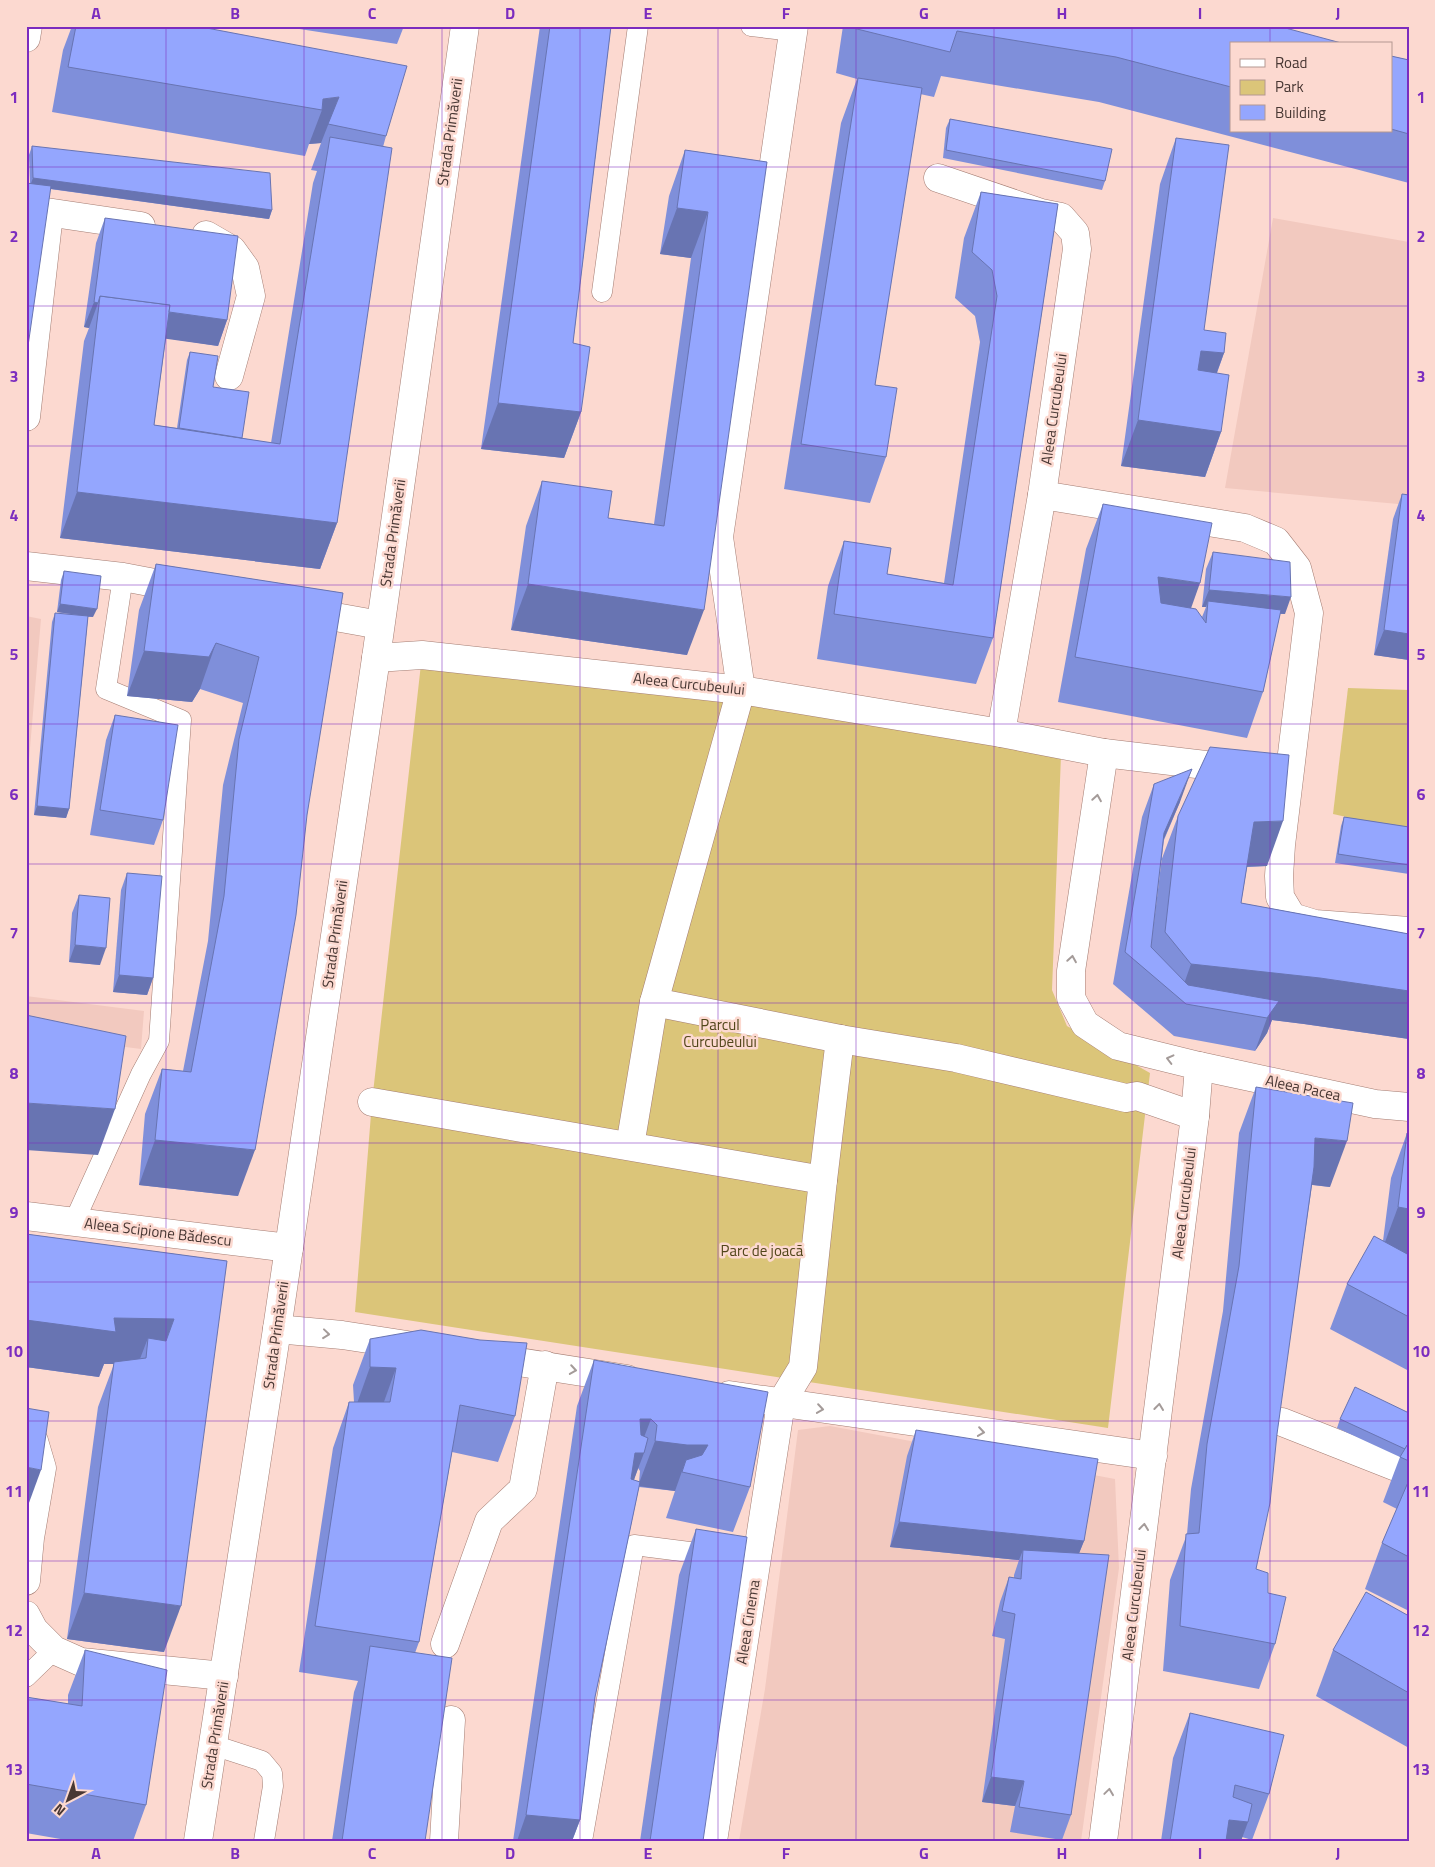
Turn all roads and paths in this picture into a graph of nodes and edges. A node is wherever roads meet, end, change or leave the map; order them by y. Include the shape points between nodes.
1 (28, 26) edge
2 (465, 26) edge
3 (638, 26) edge
4 (751, 26) edge
5 (794, 29) edge
6 (26, 38) edge
7 (938, 178) dead end
8 (38, 212) edge
9 (602, 292) dead end
10 (229, 376) dead end
11 (26, 417) edge
12 (1042, 495) junction
13 (26, 566) edge
14 (123, 577) junction
15 (209, 593) edge
16 (275, 606) edge
17 (380, 625) junction
18 (376, 658) junction
19 (741, 690) junction
20 (1001, 734) junction
21 (1104, 753) junction
22 (1290, 775) junction
23 (1409, 931) edge
24 (654, 1002) junction
25 (840, 1039) junction
26 (1198, 1066) junction
27 (372, 1102) dead end
28 (1409, 1107) edge
29 (1195, 1116) junction
30 (630, 1146) junction
31 (823, 1180) junction
32 (26, 1216) edge
33 (74, 1222) junction
34 (289, 1248) junction
35 (278, 1329) junction
36 (429, 1348) edge
37 (468, 1354) edge
38 (545, 1366) junction
39 (653, 1383) edge
40 (702, 1391) edge
41 (781, 1403) junction
42 (1282, 1422) edge
43 (26, 1428) edge
44 (1153, 1456) junction
45 (1409, 1472) edge
46 (28, 1538) edge
47 (742, 1558) junction
48 (26, 1581) edge
49 (26, 1614) edge
50 (445, 1644) dead end
51 (54, 1650) junction
52 (224, 1676) junction
53 (26, 1677) edge
54 (451, 1720) edge
55 (213, 1744) junction
56 (198, 1841) edge
57 (264, 1841) edge
58 (444, 1841) edge
59 (582, 1841) edge
60 (713, 1841) edge
61 (1103, 1841) edge

1 - 6 street
2 - 17 street, Strada Primăverii
3 - 9 lane
4 - 5 lane
5 - 19 street via 719,537
7 - 12 street, Aleea Curcubeului via 1040,213 1061,217 1075,233 1076,265
8 - 10 street via 205,234 232,250 245,268 251,296
8 - 11 street
12 - 20 street, Aleea Curcubeului
12 - 22 street via 1245,528 1276,541 1297,568 1309,613
13 - 14 street
14 - 15 street
14 - 33 lane via 106,689 181,720 159,1041 131,1072
16 - 17 street
17 - 18 street, Strada Primăverii
18 - 19 street, Aleea Curcubeului via 422,655
18 - 34 street, Strada Primăverii
19 - 20 street, Aleea Curcubeului
19 - 24 street
20 - 21 street, Aleea Curcubeului
21 - 22 street, Aleea Curcubeului
26 -> 21 street via 1118,1046 1085,1024 1071,998 1070,972
22 - 23 street via 1279,876 1280,897 1292,917 1315,924
24 - 25 street
24 - 30 street
25 - 29 street via 956,1058 1126,1098 1137,1096
25 - 31 street
26 - 28 street, Aleea Pacea via 1375,1104
26 - 29 street, Aleea Curcubeului
27 - 30 street
44 -> 29 street, Aleea Curcubeului
30 - 31 street
31 - 41 street via 803,1367
32 - 33 street, Aleea Scipione Bădescu
33 - 34 street, Aleea Scipione Bădescu
34 - 35 street, Strada Primăverii
35 -> 36 street
35 - 52 street, Strada Primăverii
37 - 38 street
38 -> 39 street
38 - 50 street via 523,1489 489,1521
40 - 41 street
41 -> 44 street
41 - 47 street, Aleea Cinema
42 - 45 street
43 - 46 street via 34,1441 42,1468
61 -> 44 street, Aleea Curcubeului
46 - 48 street
47 - 59 lane via 634,1544
47 - 60 street, Aleea Cinema
49 - 51 street via 34,1630
51 - 52 street via 81,1662
51 - 53 lane
52 - 55 street, Strada Primăverii
54 - 58 street
55 - 56 street, Strada Primăverii
55 - 57 lane via 262,1760 272,1773 273,1786

